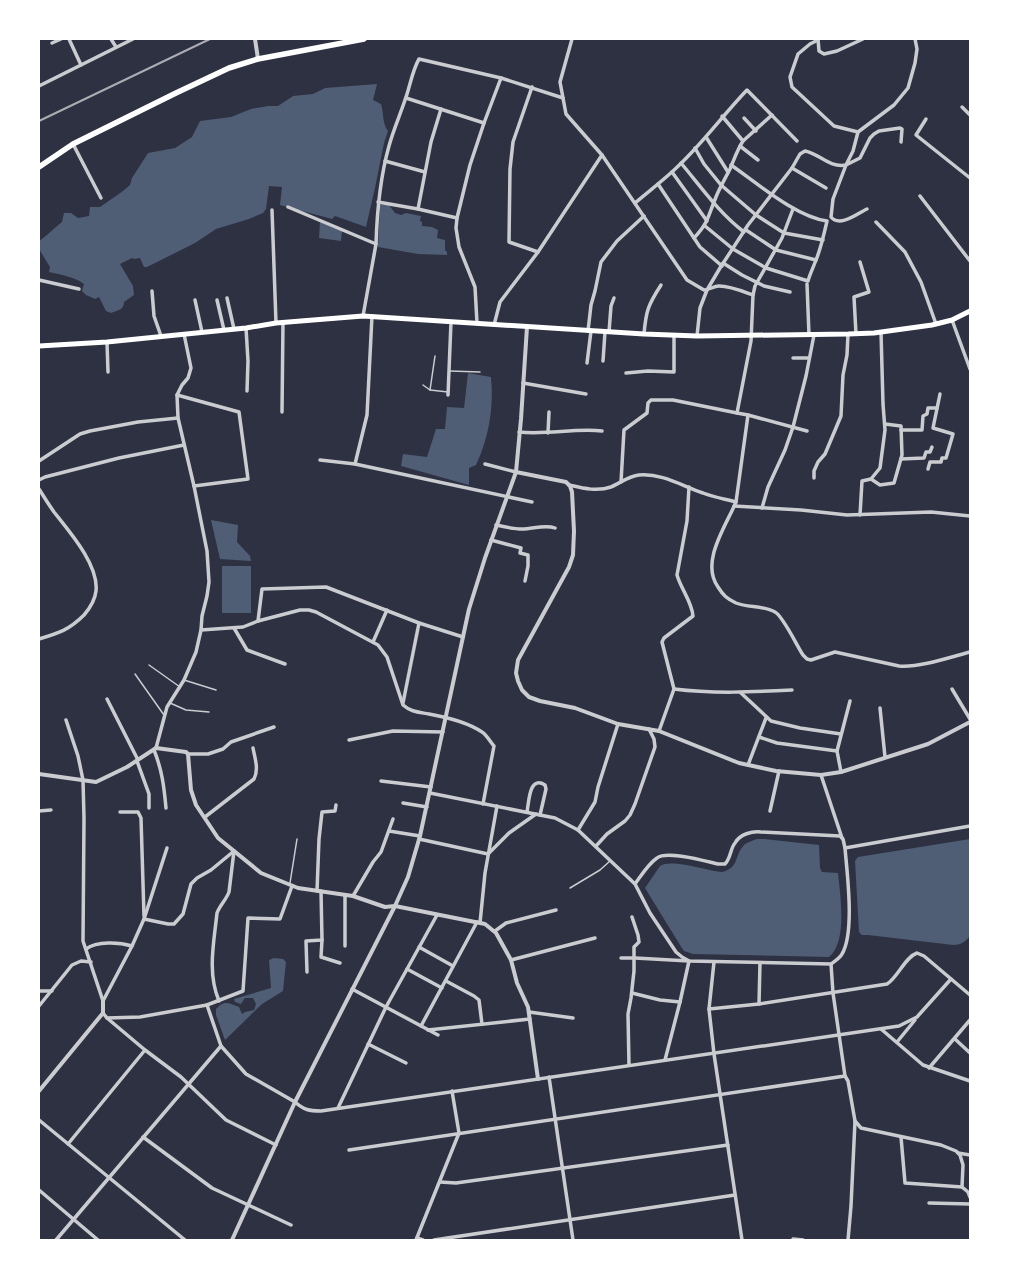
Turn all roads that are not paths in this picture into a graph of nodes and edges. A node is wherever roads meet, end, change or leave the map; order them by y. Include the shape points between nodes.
1 (61, 39) edge
2 (69, 39) edge
3 (111, 39) edge
4 (133, 39) edge
5 (255, 39) edge
6 (364, 39) edge
7 (572, 39) edge
8 (863, 39) edge
9 (915, 39) edge
10 (818, 40) edge
11 (52, 43) dead end
12 (116, 47) junction
13 (258, 59) junction
14 (81, 65) junction
15 (501, 78) junction
16 (39, 84) edge
17 (532, 88) junction
18 (406, 98) junction
19 (563, 98) junction
20 (962, 107) dead end
21 (441, 109) junction
22 (772, 115) junction
23 (970, 115) edge
24 (722, 116) junction
25 (744, 118) dead end
26 (926, 119) dead end
27 (484, 123) junction
28 (756, 130) junction
29 (858, 132) junction
30 (706, 137) junction
31 (743, 141) junction
32 (798, 141) dead end
33 (901, 142) dead end
34 (72, 144) junction
35 (740, 146) junction
36 (695, 148) junction
37 (602, 155) junction
38 (758, 160) dead end
39 (386, 161) junction
40 (681, 163) junction
41 (846, 165) junction
42 (731, 166) junction
43 (39, 167) edge
44 (792, 168) junction
45 (425, 172) junction
46 (672, 172) junction
47 (728, 172) junction
48 (970, 178) edge
49 (658, 184) junction
50 (721, 185) junction
51 (826, 188) dead end
52 (772, 194) junction
53 (920, 196) dead end
54 (101, 198) dead end
55 (378, 202) junction
56 (635, 203) junction
57 (713, 203) junction
58 (288, 206) dead end
59 (418, 209) junction
60 (793, 209) junction
61 (867, 209) dead end
62 (272, 210) dead end
63 (756, 215) junction
64 (644, 216) junction
65 (457, 218) junction
66 (707, 221) junction
67 (876, 222) dead end
68 (705, 226) junction
69 (745, 231) junction
70 (784, 233) junction
71 (694, 238) junction
72 (823, 240) junction
73 (376, 244) junction
74 (733, 249) junction
75 (776, 250) junction
76 (538, 252) junction
77 (816, 260) junction
78 (970, 261) edge
79 (860, 262) dead end
80 (722, 264) junction
81 (766, 268) junction
82 (39, 280) edge
83 (757, 282) junction
84 (807, 284) dead end
85 (661, 285) dead end
86 (79, 289) dead end
87 (707, 290) junction
88 (152, 291) dead end
89 (790, 292) dead end
90 (753, 295) junction
91 (227, 298) dead end
92 (614, 298) dead end
93 (195, 300) dead end
94 (217, 300) dead end
95 (970, 311) edge
96 (363, 316) junction
97 (372, 316) junction
98 (952, 320) junction
99 (283, 322) junction
100 (451, 322) junction
101 (276, 323) junction
102 (477, 323) junction
103 (936, 324) junction
104 (494, 325) junction
105 (527, 327) junction
106 (246, 328) junction
107 (234, 329) junction
108 (224, 330) junction
109 (590, 331) junction
110 (202, 332) junction
111 (607, 332) junction
112 (881, 332) junction
113 (184, 334) junction
114 (644, 334) junction
115 (848, 334) junction
116 (856, 334) junction
117 (674, 335) junction
118 (811, 335) junction
119 (161, 336) junction
120 (697, 336) junction
121 (752, 336) junction
122 (107, 342) junction
123 (39, 346) edge
124 (435, 356) dead end
125 (793, 358) dead end
126 (809, 358) junction
127 (603, 361) dead end
128 (587, 363) dead end
129 (970, 369) edge
130 (448, 371) junction
131 (108, 372) dead end
132 (480, 372) dead end
133 (626, 373) dead end
134 (523, 384) junction
135 (423, 385) dead end
136 (247, 390) dead end
137 (430, 390) junction
138 (448, 394) joint
139 (586, 394) dead end
140 (940, 394) dead end
141 (177, 395) junction
142 (937, 408) junction
143 (282, 412) dead end
144 (549, 412) dead end
145 (737, 414) junction
146 (748, 415) junction
147 (178, 418) junction
148 (885, 424) junction
149 (793, 427) junction
150 (901, 430) junction
151 (602, 431) dead end
152 (807, 431) dead end
153 (519, 432) junction
154 (548, 433) junction
155 (184, 445) junction
156 (932, 447) dead end
157 (901, 459) junction
158 (320, 460) dead end
159 (39, 461) edge
160 (355, 464) junction
161 (485, 464) dead end
162 (928, 469) dead end
163 (516, 472) junction
164 (814, 478) dead end
165 (39, 480) edge
166 (871, 480) junction
167 (621, 482) junction
168 (569, 485) junction
169 (194, 486) junction
170 (689, 487) junction
171 (39, 489) edge
172 (507, 495) junction
173 (532, 502) dead end
174 (735, 504) junction
175 (762, 508) junction
176 (860, 515) junction
177 (970, 516) edge
178 (496, 525) junction
179 (555, 528) dead end
180 (491, 540) junction
181 (525, 581) dead end
182 (387, 610) junction
183 (258, 621) junction
184 (419, 623) junction
185 (234, 628) junction
186 (201, 630) junction
187 (463, 637) junction
188 (39, 638) edge
189 (373, 642) junction
190 (970, 652) edge
191 (285, 664) dead end
192 (149, 665) dead end
193 (135, 674) dead end
194 (184, 680) junction
195 (180, 687) junction
196 (674, 689) junction
197 (952, 689) dead end
198 (216, 690) dead end
199 (792, 690) dead end
200 (740, 692) junction
201 (108, 699) dead end
202 (850, 701) dead end
203 (170, 703) junction
204 (403, 704) junction
205 (880, 708) dead end
206 (209, 712) dead end
207 (165, 717) junction
208 (446, 718) junction
209 (766, 718) junction
210 (66, 720) dead end
211 (970, 722) edge
212 (618, 724) junction
213 (274, 727) dead end
214 (649, 729) junction
215 (660, 731) junction
216 (443, 732) junction
217 (841, 734) junction
218 (759, 737) junction
219 (349, 740) dead end
220 (253, 748) dead end
221 (155, 749) junction
222 (837, 751) junction
223 (188, 754) junction
224 (885, 757) junction
225 (138, 761) junction
226 (748, 765) junction
227 (779, 771) junction
228 (841, 772) junction
229 (39, 774) edge
230 (821, 774) junction
231 (83, 780) junction
232 (381, 781) dead end
233 (431, 787) junction
234 (430, 792) junction
235 (403, 803) dead end
236 (483, 804) junction
237 (336, 805) dead end
238 (497, 806) junction
239 (427, 807) junction
240 (149, 808) dead end
241 (166, 808) dead end
242 (50, 810) dead end
243 (39, 811) edge
244 (120, 812) dead end
245 (526, 812) junction
246 (770, 812) dead end
247 (538, 815) junction
248 (205, 817) junction
249 (393, 819) dead end
250 (970, 826) edge
251 (578, 830) junction
252 (389, 831) junction
253 (420, 838) junction
254 (297, 839) dead end
255 (843, 839) junction
256 (596, 846) junction
257 (167, 848) dead end
258 (845, 848) junction
259 (234, 851) junction
260 (488, 854) junction
261 (610, 860) junction
262 (635, 884) junction
263 (291, 885) junction
264 (570, 888) dead end
265 (319, 891) junction
266 (345, 895) junction
267 (353, 896) junction
268 (395, 906) junction
269 (556, 910) dead end
270 (437, 915) junction
271 (632, 917) dead end
272 (144, 919) junction
273 (479, 922) junction
274 (495, 931) junction
275 (595, 938) dead end
276 (322, 940) junction
277 (132, 946) junction
278 (345, 946) dead end
279 (419, 948) junction
280 (86, 949) junction
281 (621, 958) dead end
282 (635, 958) junction
283 (511, 960) junction
284 (689, 961) junction
285 (91, 962) junction
286 (714, 962) junction
287 (760, 962) junction
288 (340, 963) dead end
289 (831, 964) junction
290 (453, 966) junction
291 (407, 969) junction
292 (307, 972) dead end
293 (951, 979) junction
294 (446, 981) junction
295 (442, 988) junction
296 (352, 989) junction
297 (39, 991) edge
298 (52, 991) junction
299 (632, 993) junction
300 (833, 993) junction
301 (970, 995) edge
302 (103, 1001) junction
303 (219, 1001) junction
304 (680, 1002) junction
305 (759, 1004) junction
306 (207, 1005) junction
307 (39, 1006) edge
308 (386, 1007) junction
309 (709, 1009) junction
310 (529, 1012) junction
311 (103, 1013) junction
312 (917, 1017) junction
313 (107, 1018) junction
314 (573, 1018) dead end
315 (530, 1019) junction
316 (970, 1020) edge
317 (482, 1024) junction
318 (422, 1026) junction
319 (881, 1028) junction
320 (428, 1030) junction
321 (840, 1034) junction
322 (438, 1035) dead end
323 (955, 1039) junction
324 (897, 1042) junction
325 (368, 1044) junction
326 (221, 1046) junction
327 (145, 1050) junction
328 (970, 1053) edge
329 (714, 1054) junction
330 (665, 1060) junction
331 (406, 1063) dead end
332 (629, 1065) junction
333 (929, 1068) junction
334 (845, 1076) junction
335 (549, 1077) junction
336 (538, 1079) junction
337 (970, 1081) edge
338 (188, 1084) junction
339 (39, 1091) edge
340 (452, 1091) junction
341 (721, 1095) junction
342 (295, 1102) junction
343 (338, 1108) junction
344 (555, 1119) junction
345 (39, 1120) edge
346 (855, 1121) junction
347 (460, 1133) junction
348 (143, 1137) junction
349 (901, 1137) junction
350 (68, 1144) junction
351 (276, 1145) junction
352 (728, 1145) junction
353 (349, 1150) dead end
354 (958, 1154) junction
355 (970, 1155) edge
356 (563, 1169) junction
357 (109, 1178) junction
358 (440, 1182) junction
359 (962, 1187) junction
360 (39, 1190) edge
361 (735, 1195) junction
362 (970, 1197) edge
363 (929, 1203) dead end
364 (970, 1204) edge
365 (248, 1205) junction
366 (570, 1219) junction
367 (74, 1220) junction
368 (291, 1225) dead end
369 (416, 1239) edge
370 (794, 1239) dead end
371 (56, 1240) edge
372 (98, 1240) edge
373 (185, 1240) edge
374 (232, 1240) edge
375 (423, 1240) edge
376 (434, 1240) edge
377 (573, 1240) edge
378 (742, 1240) edge
379 (803, 1240) edge
380 (848, 1240) edge

1 - 11 street
2 - 14 street
3 - 12 street
4 - 12 street
5 - 13 street
6 - 13 main road
7 - 19 street via 560,82
8 - 10 street via 828,54 820,51
9 - 29 street via 917,49 908,88 894,105
10 - 29 street via 798,54 790,83 796,92 834,126
12 - 14 street
13 - 34 main road via 212,75
14 - 16 street
15 - 17 street
15 - 18 street via 419,59
15 - 27 street
17 - 19 street
17 - 76 street via 513,142 509,242
18 - 21 street
18 - 39 street
19 - 37 street via 566,114
20 - 23 street
21 - 27 street
21 - 45 street
22 - 24 street via 746,90
22 - 28 street
22 - 32 street
24 - 30 street
24 - 31 street
25 - 28 street
26 - 48 street via 916,135
27 - 65 street
28 - 31 street
29 - 41 street
30 - 36 street
30 - 47 street
31 - 35 street
33 - 41 street via 900,128 879,131 870,138 860,158
34 - 43 main road
34 - 54 street
35 - 38 street
35 - 42 street
36 - 40 street
36 - 50 street
37 - 56 street
37 - 76 street
39 - 45 street
39 - 55 street
40 - 46 street
40 - 57 street
41 - 44 street via 831,164 805,151 800,154
41 - 61 street via 833,199 831,218 837,221 845,220
42 - 47 street
42 - 52 street
44 - 51 street
44 - 52 street
45 - 59 street
46 - 49 street
46 - 66 street
47 - 50 street
49 - 56 street
49 - 71 street
50 - 57 street
50 - 63 street
52 - 60 street
52 - 63 street
53 - 78 street
55 - 59 street
55 - 73 street
56 - 64 street
57 - 66 street
57 - 69 street via 731,222
58 - 73 street
59 - 65 street
60 - 70 street
60 - 72 street via 827,221
62 - 101 street
63 - 69 street
63 - 70 street
64 - 87 street via 687,280
64 - 109 street via 617,241 601,262 591,305
65 - 102 street via 459,248 475,287
66 - 68 street
67 - 103 street via 905,252
68 - 71 street
68 - 74 street
69 - 74 street
69 - 75 street
70 - 72 street
70 - 75 street
71 - 80 street via 700,247
72 - 77 street
73 - 96 street
74 - 80 street
74 - 81 street
75 - 77 street
75 - 81 street
76 - 104 street via 500,302
77 - 81 street via 808,281
79 - 116 street via 869,292 854,297
80 - 83 street
80 - 87 street
81 - 83 street
82 - 86 street
83 - 89 street
83 - 90 street
84 - 118 street
85 - 114 street via 650,301 645,317
87 - 90 street via 713,286 720,286
87 - 120 street via 699,311
88 - 119 street via 154,316
90 - 121 street
91 - 107 street
92 - 111 street
93 - 110 street
94 - 108 street
95 - 98 main road
96 - 97 main road
96 - 99 main road
97 - 100 main road
97 - 160 street via 366,414
98 - 103 main road
98 - 129 street
99 - 101 main road
99 - 143 street
100 - 102 main road
100 - 130 street
101 - 106 main road
102 - 104 main road
103 - 112 main road
104 - 105 main road
105 - 109 main road
105 - 134 street
106 - 107 main road
106 - 136 street
107 - 108 main road
108 - 110 main road
109 - 111 main road
109 - 128 street
110 - 113 main road
111 - 114 main road
111 - 127 street
112 - 116 main road
112 - 148 street via 882,404
113 - 119 main road
113 - 141 street via 191,372
114 - 117 main road
115 - 116 main road
115 - 118 main road
115 - 164 street via 841,416 825,454 814,471
117 - 120 main road
117 - 133 street via 674,372
118 - 121 main road
118 - 126 street
119 - 122 main road
120 - 121 main road
121 - 145 street
122 - 123 main road
122 - 131 street
124 - 137 lane
125 - 126 street
126 - 149 street
130 - 132 lane
130 - 138 street
134 - 139 street
134 - 153 street
135 - 137 lane
137 - 138 lane
140 - 142 street
141 - 147 street
141 - 169 street via 239,412 248,479
142 - 150 street via 928,408 927,414 923,416 922,430
142 - 162 street via 933,428 953,434 946,458 942,458 941,462 930,462
144 - 154 street
145 - 146 street
145 - 167 street via 673,400 651,400 647,413 624,430
146 - 149 street
146 - 174 street
147 - 155 street
147 - 159 street via 90,430
148 - 150 street via 901,426
148 - 166 street via 880,468
149 - 152 street
149 - 175 street
150 - 157 street
151 - 154 street
153 - 154 street
153 - 163 street
155 - 165 street via 119,458
155 - 169 street
156 - 157 street via 924,458
157 - 166 street via 894,483 880,484
158 - 160 street
160 - 172 street
161 - 163 street
163 - 168 street via 561,480
163 - 172 street
166 - 176 street via 862,481
167 - 168 street via 600,489
167 - 170 street via 638,475 648,475 659,476
168 - 212 street via 572,492 574,531 569,567 520,655 517,677 522,690 529,697 575,708
169 - 186 street via 206,540 208,566 207,596
170 - 174 street
170 - 196 street via 687,521 677,575 693,610 693,616 662,642
171 - 188 street via 87,558 94,572 97,590 94,601 77,622 60,633
172 - 173 street
172 - 178 street
174 - 175 street
174 - 190 street via 712,557 711,571 716,585 726,598 738,604 775,612 807,659 835,652 905,666 938,661
175 - 176 street
176 - 177 street via 931,512
178 - 179 street via 529,529 549,526
178 - 180 street
180 - 181 street via 521,548 520,553 528,555
180 - 187 street via 472,597
182 - 183 street via 326,587 262,589
182 - 184 street
182 - 189 street
183 - 185 street
183 - 189 street via 309,610
184 - 187 street
184 - 204 street
185 - 186 street
185 - 191 street via 247,650
186 - 194 street via 196,652
187 - 208 street
189 - 204 street via 378,644 387,657
192 - 195 lane
193 - 207 lane
194 - 195 street
194 - 198 lane
195 - 203 street
196 - 200 street via 694,692
196 - 215 street
197 - 211 street
199 - 200 street
200 - 209 street
201 - 225 street
202 - 217 street
203 - 206 lane via 186,710
203 - 207 street
204 - 208 street via 407,709 416,712
205 - 224 street
207 - 221 street
208 - 216 street
208 - 236 street via 483,732 494,746
209 - 217 street via 786,725
209 - 218 street
210 - 231 street
211 - 224 street via 928,744
212 - 214 street
212 - 251 street via 595,802
213 - 223 street via 231,742 223,749 208,754
214 - 215 street
214 - 256 street via 655,747 635,804 625,821 610,831
215 - 226 street
216 - 219 street via 393,731
216 - 233 street
217 - 222 street
218 - 222 street via 777,743
218 - 226 street
220 - 248 street via 257,766 254,779
221 - 223 street
221 - 225 street
221 - 241 street via 161,767
222 - 228 street
223 - 248 street via 191,790 196,805
224 - 228 street
225 - 231 street via 96,782
225 - 240 street via 149,794
226 - 227 street
227 - 230 street
227 - 246 street
228 - 230 street
229 - 231 street
230 - 255 street
231 - 280 street via 83,938
232 - 233 street
233 - 234 street
234 - 236 street
234 - 239 street
235 - 239 street
236 - 238 street
237 - 265 street via 335,811 322,812 319,834
238 - 245 street
238 - 260 street
239 - 253 street
242 - 243 street
244 - 272 street via 138,812 142,818
245 - 247 street
245 - 247 street via 532,786 541,783 546,789
247 - 251 street via 555,818
247 - 260 street via 509,833
248 - 259 street via 218,838
249 - 252 street
250 - 258 street
251 - 256 street
252 - 253 street
252 - 267 street via 381,852 372,862
253 - 260 street
253 - 268 street via 408,877
254 - 263 lane
255 - 258 street
255 - 262 street via 838,836 752,832 736,841 725,864 662,855 656,858
256 - 261 street
257 - 272 street
258 - 289 street via 849,927 842,954
259 - 263 street via 261,873
259 - 272 street via 191,884 183,914 174,924
259 - 303 street via 229,892 217,913 212,968 213,985
260 - 273 street
261 - 262 street
261 - 264 lane via 600,870
262 - 284 street via 650,913 676,952
263 - 265 street
263 - 303 street via 280,919 248,918 243,991
265 - 266 street
265 - 276 street
266 - 267 street
266 - 278 street
267 - 268 street via 385,907
268 - 270 street
268 - 296 street
269 - 274 street via 506,922
270 - 273 street
270 - 279 street
271 - 282 street via 639,942 634,947
272 - 277 street
273 - 274 street
273 - 290 street
274 - 283 street
275 - 283 street
276 - 288 street via 321,957
276 - 292 street via 306,941
277 - 280 street via 104,944
277 - 302 street
279 - 290 street
279 - 291 street
280 - 285 street
281 - 282 street
282 - 284 street
282 - 299 street
283 - 310 street
284 - 286 street
284 - 304 street
285 - 298 street via 81,961 72,965
285 - 302 street
286 - 287 street
286 - 309 street
287 - 289 street
287 - 305 street
289 - 300 street
290 - 294 street
291 - 295 street
291 - 308 street
293 - 300 street via 918,953 912,956 887,984
293 - 301 street
293 - 312 street
294 - 295 street
294 - 317 street via 479,1000
295 - 318 street
296 - 308 street
296 - 342 street
297 - 298 street
298 - 307 street
299 - 304 street
299 - 332 street via 628,1014
300 - 305 street
300 - 321 street
302 - 311 street
303 - 306 street
304 - 330 street
305 - 309 street
306 - 313 street via 140,1017
306 - 326 street
308 - 318 street
308 - 325 street
309 - 329 street
310 - 314 street
310 - 315 street
311 - 313 street
311 - 339 street
312 - 319 street via 899,1026
312 - 324 street
313 - 327 street
315 - 317 street
315 - 336 street
316 - 323 street
317 - 320 street
318 - 320 street
319 - 321 street
319 - 324 street
320 - 322 street
321 - 329 street
321 - 334 street
323 - 328 street
323 - 333 street
324 - 333 street
325 - 331 street
325 - 343 street
326 - 338 street
326 - 342 street via 246,1074
327 - 338 street
327 - 350 street
329 - 330 street
329 - 341 street
330 - 332 street
332 - 335 street
333 - 337 street
334 - 341 street
334 - 346 street
335 - 336 street
335 - 344 street
336 - 340 street
338 - 348 street
338 - 351 street via 226,1120
340 - 343 street
340 - 347 street
341 - 344 street
341 - 352 street
342 - 343 street via 304,1109
342 - 351 street
344 - 347 street
344 - 356 street
345 - 350 street
346 - 349 street via 861,1128
346 - 380 street
347 - 353 street
347 - 358 street
348 - 357 street
348 - 365 street via 212,1188
349 - 354 street via 941,1145
349 - 359 street via 905,1183
350 - 357 street
351 - 365 street
352 - 356 street
352 - 361 street
354 - 355 street
354 - 359 street via 963,1165
356 - 358 street via 456,1183
356 - 366 street
357 - 367 street
357 - 373 street
358 - 369 street
359 - 362 street
360 - 367 street
361 - 366 street
361 - 378 street
363 - 364 street
365 - 368 street
365 - 374 street
366 - 376 street
366 - 377 street
367 - 371 street
367 - 372 street
369 - 375 street
370 - 379 street

